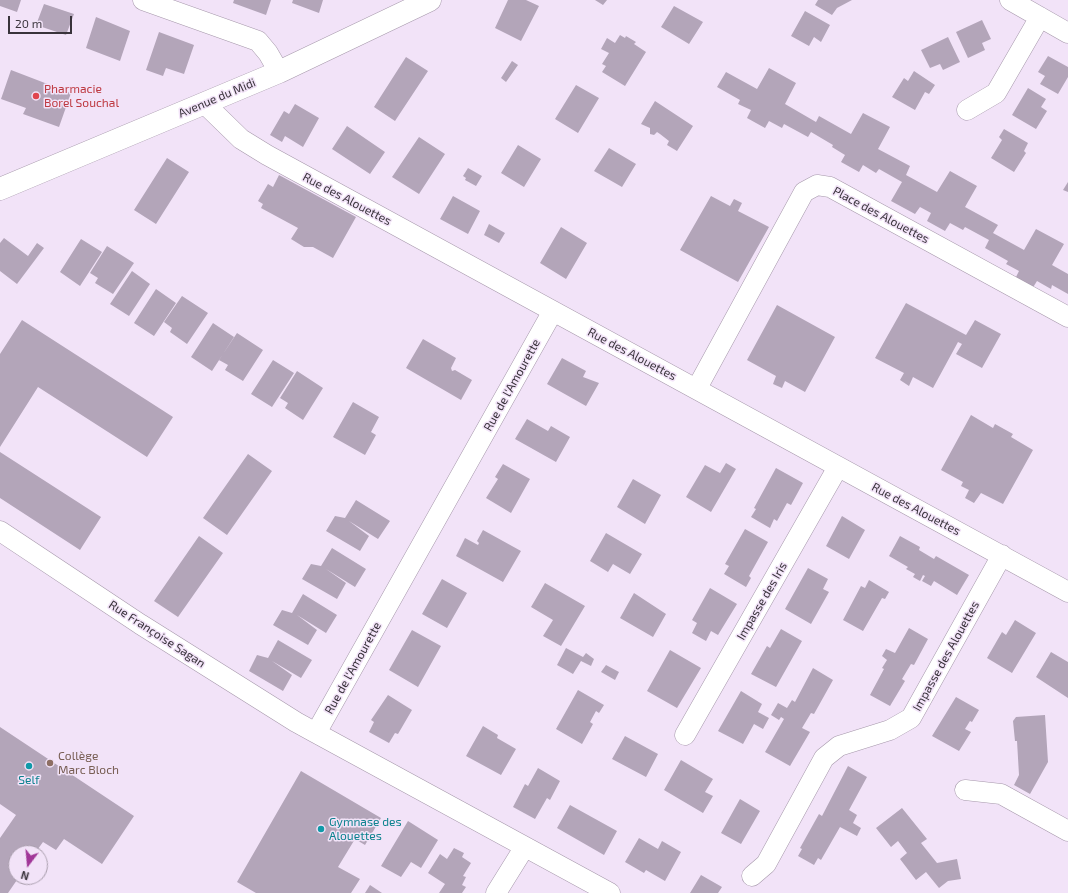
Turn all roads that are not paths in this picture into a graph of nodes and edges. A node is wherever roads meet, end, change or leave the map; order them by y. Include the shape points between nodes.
1 (143, 0) edge
2 (430, 0) edge
3 (1010, 0) edge
4 (1040, 17) junction
5 (1068, 33) edge
6 (279, 72) junction
7 (205, 104) junction
8 (968, 110) dead end
9 (0, 189) edge
10 (553, 311) junction
11 (1068, 317) edge
12 (697, 388) junction
13 (838, 467) junction
14 (0, 531) edge
15 (1002, 555) junction
16 (1068, 592) edge
17 (316, 733) junction
18 (685, 735) dead end
19 (965, 790) dead end
20 (1068, 831) edge
21 (524, 848) junction
22 (752, 876) dead end
23 (496, 893) edge
24 (610, 893) edge

1 - 6 street via 258,41
2 - 6 street, Avenue du Midi
3 - 4 street
4 - 5 street
4 - 8 street via 996,93
6 - 7 street, Avenue du Midi
7 - 9 street, Avenue du Midi
7 - 10 street, Rue des Alouettes via 241,139 267,156
10 - 12 street, Rue des Alouettes
10 - 17 street, Rue de l'Amourette
11 - 12 street, Place des Alouettes via 830,187 817,185 804,192
12 - 13 street, Rue des Alouettes
13 - 15 street, Rue des Alouettes
13 - 18 street, Impasse des Iris
14 - 17 street, Rue Françoise Sagan via 140,624
15 - 16 street, Rue des Alouettes
15 - 22 street, Impasse des Alouettes via 910,718 890,730 839,746 824,758 766,864
17 - 21 street
19 - 20 street via 1001,794
21 - 23 street
21 - 24 street

